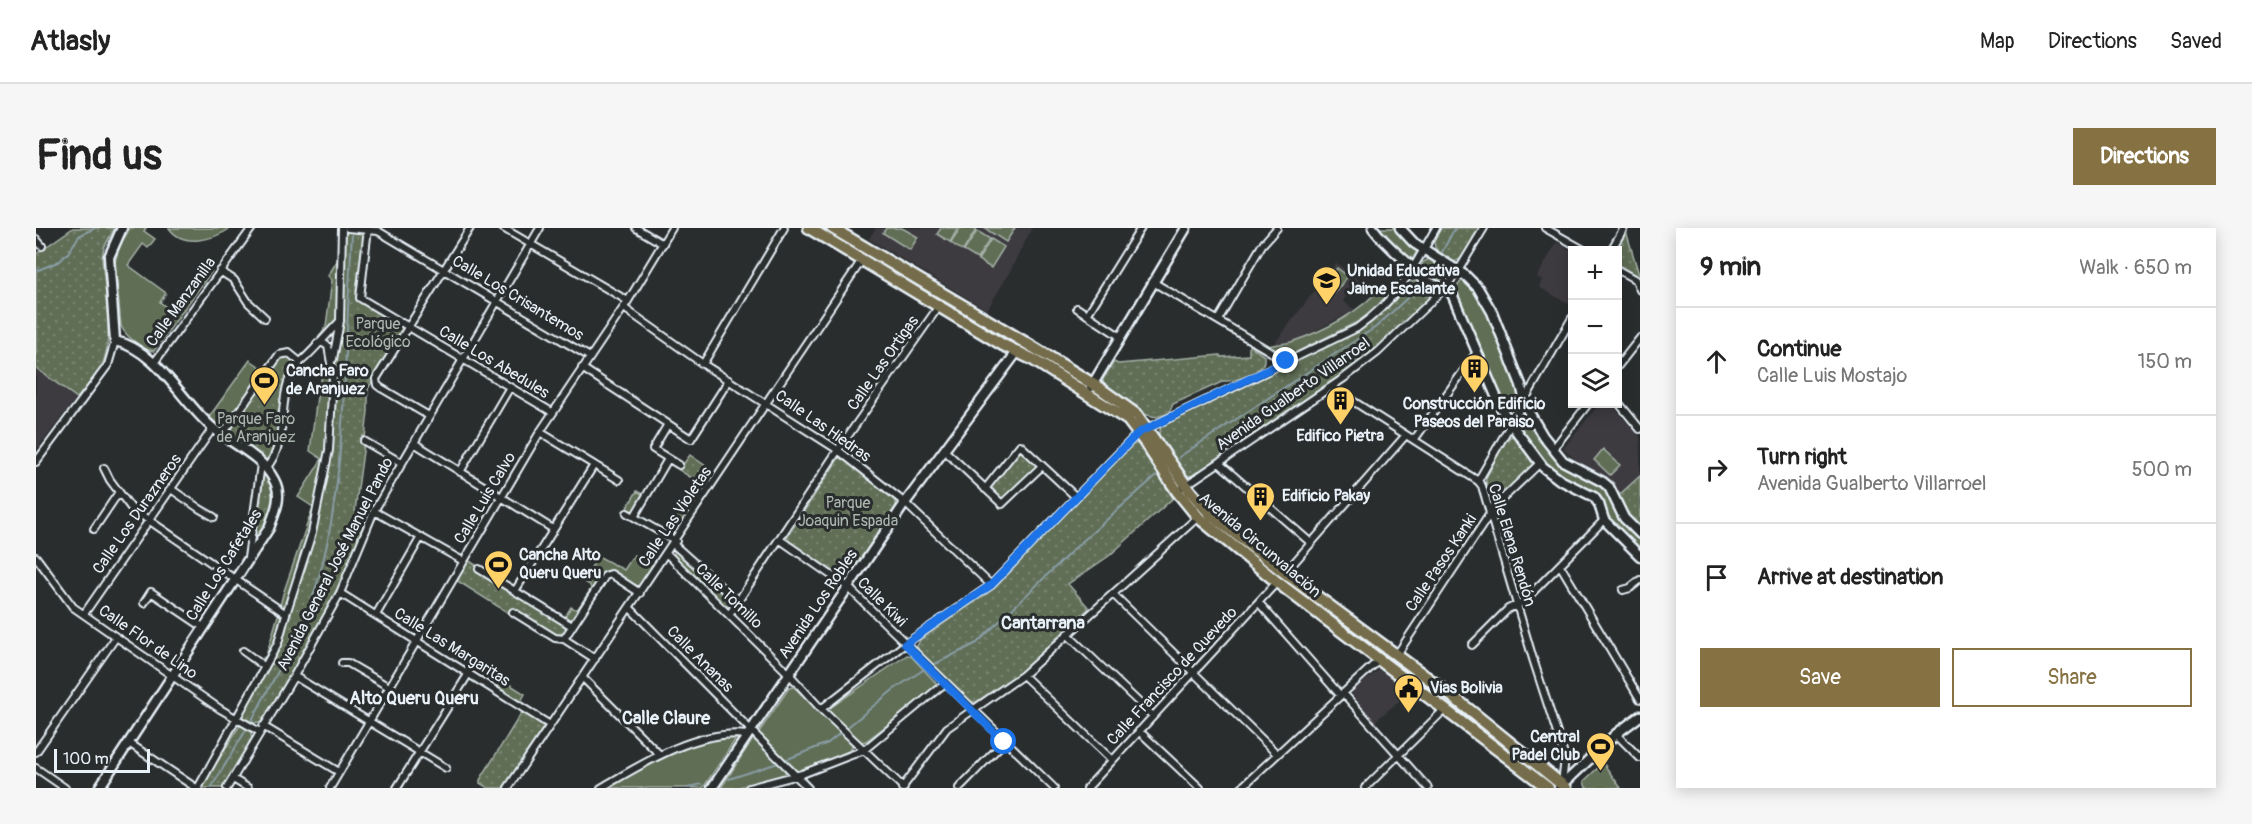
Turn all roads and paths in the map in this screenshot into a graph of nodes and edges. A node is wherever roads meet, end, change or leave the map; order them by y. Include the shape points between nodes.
1 (122, 228) edge
2 (252, 228) edge
3 (342, 228) edge
4 (348, 228) edge
5 (470, 228) edge
6 (503, 228) edge
7 (540, 228) edge
8 (636, 228) edge
9 (672, 228) edge
10 (784, 228) edge
11 (809, 228) edge
12 (1141, 228) edge
13 (1277, 228) edge
14 (1373, 228) edge
15 (1400, 228) edge
16 (1436, 228) edge
17 (1484, 228) edge
18 (1545, 228) edge
19 (1624, 228) edge
20 (368, 229) edge
21 (834, 229) edge
22 (1183, 229) edge
23 (36, 239) edge
24 (530, 243) junction
25 (663, 244) junction
26 (42, 246) dead end
27 (1577, 246) edge
28 (1613, 246) edge
29 (1425, 251) junction
30 (862, 260) junction
31 (1414, 269) junction
32 (443, 270) junction
33 (220, 271) junction
34 (1458, 271) junction
35 (1622, 273) edge
36 (1153, 282) junction
37 (1445, 288) junction
38 (1640, 290) edge
39 (628, 301) junction
40 (496, 302) junction
41 (939, 306) junction
42 (624, 308) junction
43 (1077, 308) dead end
44 (1087, 315) junction
45 (265, 318) dead end
46 (1218, 320) junction
47 (339, 321) junction
48 (1568, 325) edge
49 (408, 326) junction
50 (1121, 337) junction
51 (1640, 338) edge
52 (115, 341) junction
53 (316, 344) junction
54 (1017, 352) junction
55 (1477, 352) junction
56 (590, 357) junction
57 (463, 359) junction
58 (1622, 360) edge
59 (1286, 361) junction
60 (300, 362) junction
61 (332, 362) junction
62 (154, 363) junction
63 (703, 364) junction
64 (582, 368) junction
65 (729, 380) junction
66 (510, 387) junction
67 (1331, 387) junction
68 (1090, 389) junction
69 (1525, 399) junction
70 (766, 403) junction
71 (1585, 408) edge
72 (1622, 408) edge
73 (552, 412) junction
74 (429, 416) junction
75 (668, 424) junction
76 (1510, 424) junction
77 (213, 428) junction
78 (1640, 429) edge
79 (1143, 431) junction
80 (540, 432) junction
81 (222, 435) junction
82 (1406, 435) junction
83 (1414, 440) junction
84 (363, 441) dead end
85 (414, 443) junction
86 (1553, 449) junction
87 (838, 450) junction
88 (944, 450) junction
89 (668, 459) junction
90 (36, 462) edge
91 (402, 463) junction
92 (1219, 463) junction
93 (1539, 464) junction
94 (594, 465) junction
95 (679, 465) dead end
96 (263, 466) junction
97 (1042, 466) junction
98 (104, 468) dead end
99 (460, 472) junction
100 (619, 480) dead end
101 (1478, 481) junction
102 (1181, 488) junction
103 (171, 489) junction
104 (985, 489) junction
105 (119, 492) junction
106 (501, 497) junction
107 (1076, 497) junction
108 (905, 503) junction
109 (374, 511) junction
110 (627, 513) dead end
111 (1490, 513) junction
112 (214, 517) dead end
113 (634, 517) junction
114 (1198, 517) junction
115 (1604, 520) junction
116 (149, 521) junction
117 (94, 529) dead end
118 (553, 529) junction
119 (1640, 534) edge
120 (421, 537) junction
121 (779, 539) junction
122 (675, 542) junction
123 (1311, 543) junction
124 (667, 554) junction
125 (36, 556) edge
126 (1640, 556) edge
127 (248, 561) junction
128 (463, 561) junction
129 (1560, 565) junction
130 (479, 569) dead end
131 (1285, 573) junction
132 (235, 580) junction
133 (1640, 580) edge
134 (1277, 582) junction
135 (991, 585) junction
136 (848, 587) junction
137 (1623, 590) dead end
138 (515, 591) junction
139 (340, 593) junction
140 (640, 593) junction
141 (1113, 594) junction
142 (738, 602) junction
143 (144, 603) dead end
144 (1259, 603) junction
145 (1516, 605) junction
146 (630, 608) junction
147 (513, 612) dead end
148 (84, 614) junction
149 (286, 614) junction
150 (376, 615) junction
151 (729, 615) junction
152 (572, 626) junction
153 (203, 627) junction
154 (1067, 634) junction
155 (116, 637) junction
156 (564, 639) junction
157 (417, 640) junction
158 (905, 644) junction
159 (1472, 645) dead end
160 (243, 651) dead end
161 (1396, 656) junction
162 (595, 659) junction
163 (1380, 659) junction
164 (342, 663) dead end
165 (265, 667) junction
166 (1192, 672) junction
167 (469, 673) junction
168 (789, 674) junction
169 (172, 675) junction
170 (1023, 675) junction
171 (294, 676) junction
172 (582, 678) junction
173 (945, 683) junction
174 (389, 687) junction
175 (1341, 694) junction
176 (1640, 699) edge
177 (821, 709) junction
178 (972, 709) junction
179 (1446, 709) junction
180 (1153, 716) junction
181 (1640, 716) edge
182 (237, 719) junction
183 (369, 722) junction
184 (550, 725) junction
185 (261, 729) junction
186 (1139, 731) junction
187 (749, 732) junction
188 (1616, 734) junction
189 (1004, 742) junction
190 (129, 743) junction
191 (864, 750) junction
192 (36, 752) edge
193 (419, 752) junction
194 (659, 754) junction
195 (1277, 754) junction
196 (1399, 755) junction
197 (1640, 758) edge
198 (1112, 760) junction
199 (36, 768) edge
200 (446, 768) dead end
201 (339, 772) junction
202 (795, 776) junction
203 (233, 779) junction
204 (715, 787) edge
205 (1562, 787) edge
206 (65, 788) edge
207 (99, 788) edge
208 (197, 788) edge
209 (227, 788) edge
210 (248, 788) edge
211 (330, 788) edge
212 (397, 788) edge
213 (508, 788) edge
214 (601, 788) edge
215 (749, 788) edge
216 (808, 788) edge
217 (903, 788) edge
218 (959, 788) edge
219 (1054, 788) edge
220 (1086, 788) edge
221 (1200, 788) edge
222 (1241, 788) edge
223 (1365, 788) edge
224 (1428, 788) edge
225 (1548, 788) edge

1 - 52 main road via 109,257
2 - 33 street, Calle Manzanilla
3 - 47 street
4 - 20 street
5 - 32 street
6 - 24 street
7 - 24 street, Avenida General José Manuel Pando
8 - 25 street
9 - 25 street, Calle Luis Calvo
10 - 63 street
11 - 30 highway, Avenida Circunvalación
12 - 44 street
13 - 46 street via 1262,244
14 - 31 main road
15 - 29 main road
16 - 29 street, Avenida Gualberto Villarroel
17 - 34 street, Avenida Gualberto Villarroel
18 - 27 street
19 - 28 street
20 - 32 street, Calle Los Crisantemos via 378,231
20 - 49 street, Calle Los Abedules via 360,298
21 - 68 highway, Avenida Circunvalación
22 - 36 main road
23 - 26 street
24 - 39 street
24 - 40 street, Avenida General José Manuel Pando
25 - 39 street, Calle Luis Calvo
29 - 31 street, Avenida Gualberto Villarroel
29 - 34 main road
30 - 41 highway, Avenida Circunvalación
30 - 70 street, Calle Las Violetas
31 - 37 main road via 1426,281
31 - 59 street, Avenida Gualberto Villarroel via 1375,315
32 - 40 street, Calle Los Crisantemos
32 - 49 street
33 - 45 street via 234,280 248,302
33 - 62 street, Calle Manzanilla
34 - 37 street, Avenida Gualberto Villarroel
34 - 69 main road via 1478,288 1492,312
35 - 38 street via 1636,280
36 - 46 street
36 - 50 main road
37 - 55 main road via 1459,307
37 - 67 street, Avenida Gualberto Villarroel via 1378,352
39 - 42 street, Calle Luis Calvo
40 - 56 street, Calle Los Crisantemos
40 - 57 street, Avenida General José Manuel Pando
41 - 54 highway, Avenida Circunvalación
41 - 87 street, Calle Las Ortigas
42 - 56 street, Calle Luis Calvo
42 - 63 street, Calle Las Hiedras
43 - 44 street
44 - 50 street
46 - 59 street
47 - 53 street
47 - 61 street
48 - 69 street
49 - 57 street, Calle Los Abedules
49 - 74 street via 376,382
50 - 68 main road
51 - 58 street
52 - 62 main road, Calle Los Cafetales
52 - 90 street via 104,372
53 - 60 street via 306,360
53 - 61 street via 328,346
54 - 68 highway, Avenida Circunvalación
54 - 88 main road, Avenida Los Robles
55 - 76 main road
55 - 83 street
56 - 64 street, Calle Luis Calvo
57 - 66 street, Calle Los Abedules
57 - 74 street, Avenida General José Manuel Pando
59 - 79 street, Avenida Gualberto Villarroel
60 - 81 street via 289,353 279,355
60 - 96 street via 288,381 276,455
61 - 149 street via 327,465 312,533
62 - 77 main road, Calle Los Cafetales
63 - 65 street, Calle Las Hiedras
64 - 73 street, Calle Luis Calvo
64 - 75 street, Calle Los Crisantemos
65 - 70 street, Calle Las Hiedras
65 - 75 street, Calle Los Crisantemos via 691,439
66 - 73 street, Calle Los Abedules
66 - 99 street
67 - 82 street, Calle Elena Rendón
67 - 92 street, Avenida Gualberto Villarroel
68 - 79 highway, Avenida Circunvalación
69 - 76 street
69 - 86 main road via 1529,414
70 - 87 street, Calle Las Hiedras
70 - 122 street, Calle Las Violetas
71 - 86 street
72 - 78 street
73 - 80 street, Calle Luis Calvo
74 - 85 street, Avenida General José Manuel Pando
75 - 89 street via 653,450
76 - 93 main road
76 - 101 street
77 - 81 main road, Calle Los Cafetales
77 - 103 street, Calle Los Durazneros
79 - 102 highway, Avenida Circunvalación
79 - 107 street, Avenida Gualberto Villarroel
80 - 94 street
80 - 106 street, Calle Luis Calvo
81 - 96 main road, Calle Los Cafetales
82 - 83 street, Calle Elena Rendón
82 - 123 street, Calle Francisco de Quevedo
83 - 101 street, Calle Elena Rendón
84 - 91 street
85 - 91 street, Avenida General José Manuel Pando
85 - 99 street
86 - 119 main road via 1563,461 1603,482 1624,518
87 - 108 street, Calle Las Hiedras
87 - 121 street, Calle Las Ortigas
88 - 104 street
88 - 108 main road, Avenida Los Robles
89 - 95 street
89 - 113 street
91 - 109 street, Avenida General José Manuel Pando
92 - 102 street, Avenida Gualberto Villarroel
92 - 123 street
93 - 111 street, Calle Pasos Kanki
93 - 115 main road via 1594,497
94 - 100 street
94 - 118 street
96 - 127 street
96 - 127 main road, Calle Los Cafetales via 279,492 277,508
97 - 104 street via 1002,504
97 - 104 street via 1020,445
97 - 107 street
98 - 105 street
99 - 106 street
101 - 111 street, Calle Elena Rendón
102 - 114 highway, Avenida Circunvalación
102 - 131 highway, Avenida Circunvalación
103 - 112 street
103 - 116 street, Calle Los Durazneros
105 - 116 street via 131,508
105 - 117 street
106 - 118 street
106 - 128 street, Calle Luis Calvo
107 - 135 street, Avenida Gualberto Villarroel
108 - 135 street, Calle Las Hiedras
108 - 136 main road, Avenida Los Robles
109 - 120 street
109 - 139 street, Avenida General José Manuel Pando
110 - 113 street, Calle Tomillo
111 - 145 street, Calle Elena Rendón
111 - 161 street, Calle Pasos Kanki
113 - 122 street, Calle Tomillo
114 - 134 highway, Avenida Circunvalación
114 - 141 street
115 - 126 main road
115 - 129 street
116 - 132 street
116 - 148 street, Calle Los Durazneros
118 - 138 street
120 - 128 street
120 - 150 street
121 - 136 street, Calle Kiwi
121 - 142 street, Calle Las Ortigas
122 - 124 street, Calle Las Violetas
122 - 142 street, Calle Tomillo
123 - 131 street, Calle Francisco de Quevedo
124 - 140 street, Calle Las Violetas
124 - 151 street, Calle Tomillo
125 - 148 street, Calle Flor de Lino via 73,607
127 - 132 main road, Calle Los Cafetales
128 - 157 street, Calle Luis Calvo
129 - 145 street
129 - 176 street
130 - 138 street
131 - 134 street, Calle Francisco de Quevedo
131 - 161 highway, Avenida Circunvalación
132 - 149 street
132 - 153 main road, Calle Los Cafetales
133 - 137 street
134 - 144 street, Calle Francisco de Quevedo
134 - 163 highway, Avenida Circunvalación
135 - 158 street, Avenida Gualberto Villarroel
136 - 158 street, Calle Kiwi
136 - 168 main road, Avenida Los Robles
138 - 152 street
139 - 150 street, Calle Las Margaritas
139 - 171 street, Avenida General José Manuel Pando
140 - 146 street, Calle Las Violetas
140 - 152 street via 611,574 605,576
141 - 154 street
141 - 166 street
142 - 151 street, Calle Las Ortigas
143 - 153 street via 151,592
144 - 166 street, Calle Francisco de Quevedo
144 - 175 street
145 - 159 street
145 - 205 street, Calle Elena Rendón via 1565,758
146 - 162 street, Calle Las Violetas
146 - 187 street, Calle Ananas
147 - 156 street via 555,638
148 - 155 street, Calle Flor de Lino
149 - 165 street via 278,644
150 - 157 street, Calle Las Margaritas
151 - 168 street, Calle Tomillo
152 - 156 street
153 - 169 main road, Calle Los Cafetales
154 - 170 street
154 - 180 street
155 - 169 street, Calle Flor de Lino
155 - 192 street
156 - 162 street
157 - 167 street, Calle Las Margaritas
157 - 174 street, Calle Luis Calvo
158 - 173 street, Calle Kiwi
158 - 177 street, Avenida Gualberto Villarroel
160 - 165 street
161 - 205 highway, Avenida Circunvalación via 1452,696
162 - 172 street, Calle Las Violetas
163 - 175 street
163 - 179 highway, Avenida Circunvalación
164 - 174 street
165 - 182 street
166 - 180 street, Calle Francisco de Quevedo
166 - 195 street
167 - 184 street, Calle Las Margaritas
167 - 193 street
168 - 177 street, Calle Tomillo
168 - 187 main road, Avenida Los Robles
169 - 182 street, Calle Flor de Lino
169 - 190 main road, Calle Los Cafetales
170 - 178 street
170 - 198 street
171 - 183 street
171 - 185 street, Avenida General José Manuel Pando
172 - 184 street, Calle Las Violetas
172 - 194 street
173 - 178 street, Calle Kiwi
173 - 191 street
174 - 183 street, Calle Luis Calvo
175 - 195 street
175 - 196 street
177 - 191 street, Calle Tomillo
178 - 189 street, Calle Kiwi
178 - 217 street via 947,728
179 - 196 street
179 - 225 highway, Avenida Circunvalación
180 - 186 street, Calle Francisco de Quevedo
181 - 188 main road
182 - 185 street, Calle Flor de Lino
182 - 208 street
183 - 193 street
183 - 201 street, Calle Luis Calvo
184 - 213 street, Calle Las Violetas
185 - 201 street, Calle Flor de Lino
185 - 203 street, Avenida General José Manuel Pando
186 - 198 street, Calle Francisco de Quevedo
186 - 221 street
187 - 194 street via 719,736
187 - 202 street, Calle Ananas
187 - 204 main road, Avenida Los Robles
188 - 197 street
188 - 205 main road
189 - 218 street
189 - 219 street, Calle Kiwi
190 - 207 main road, Calle Los Cafetales
190 - 208 street
191 - 202 street
191 - 217 street, Calle Tomillo
193 - 200 street
193 - 212 street
194 - 214 street
195 - 222 street
196 - 223 street
196 - 224 street
198 - 220 street, Calle Francisco de Quevedo
199 - 206 street
201 - 211 street, Calle Luis Calvo
202 - 215 street
202 - 216 street, Calle Ananas
203 - 209 street, Avenida General José Manuel Pando
203 - 210 street

